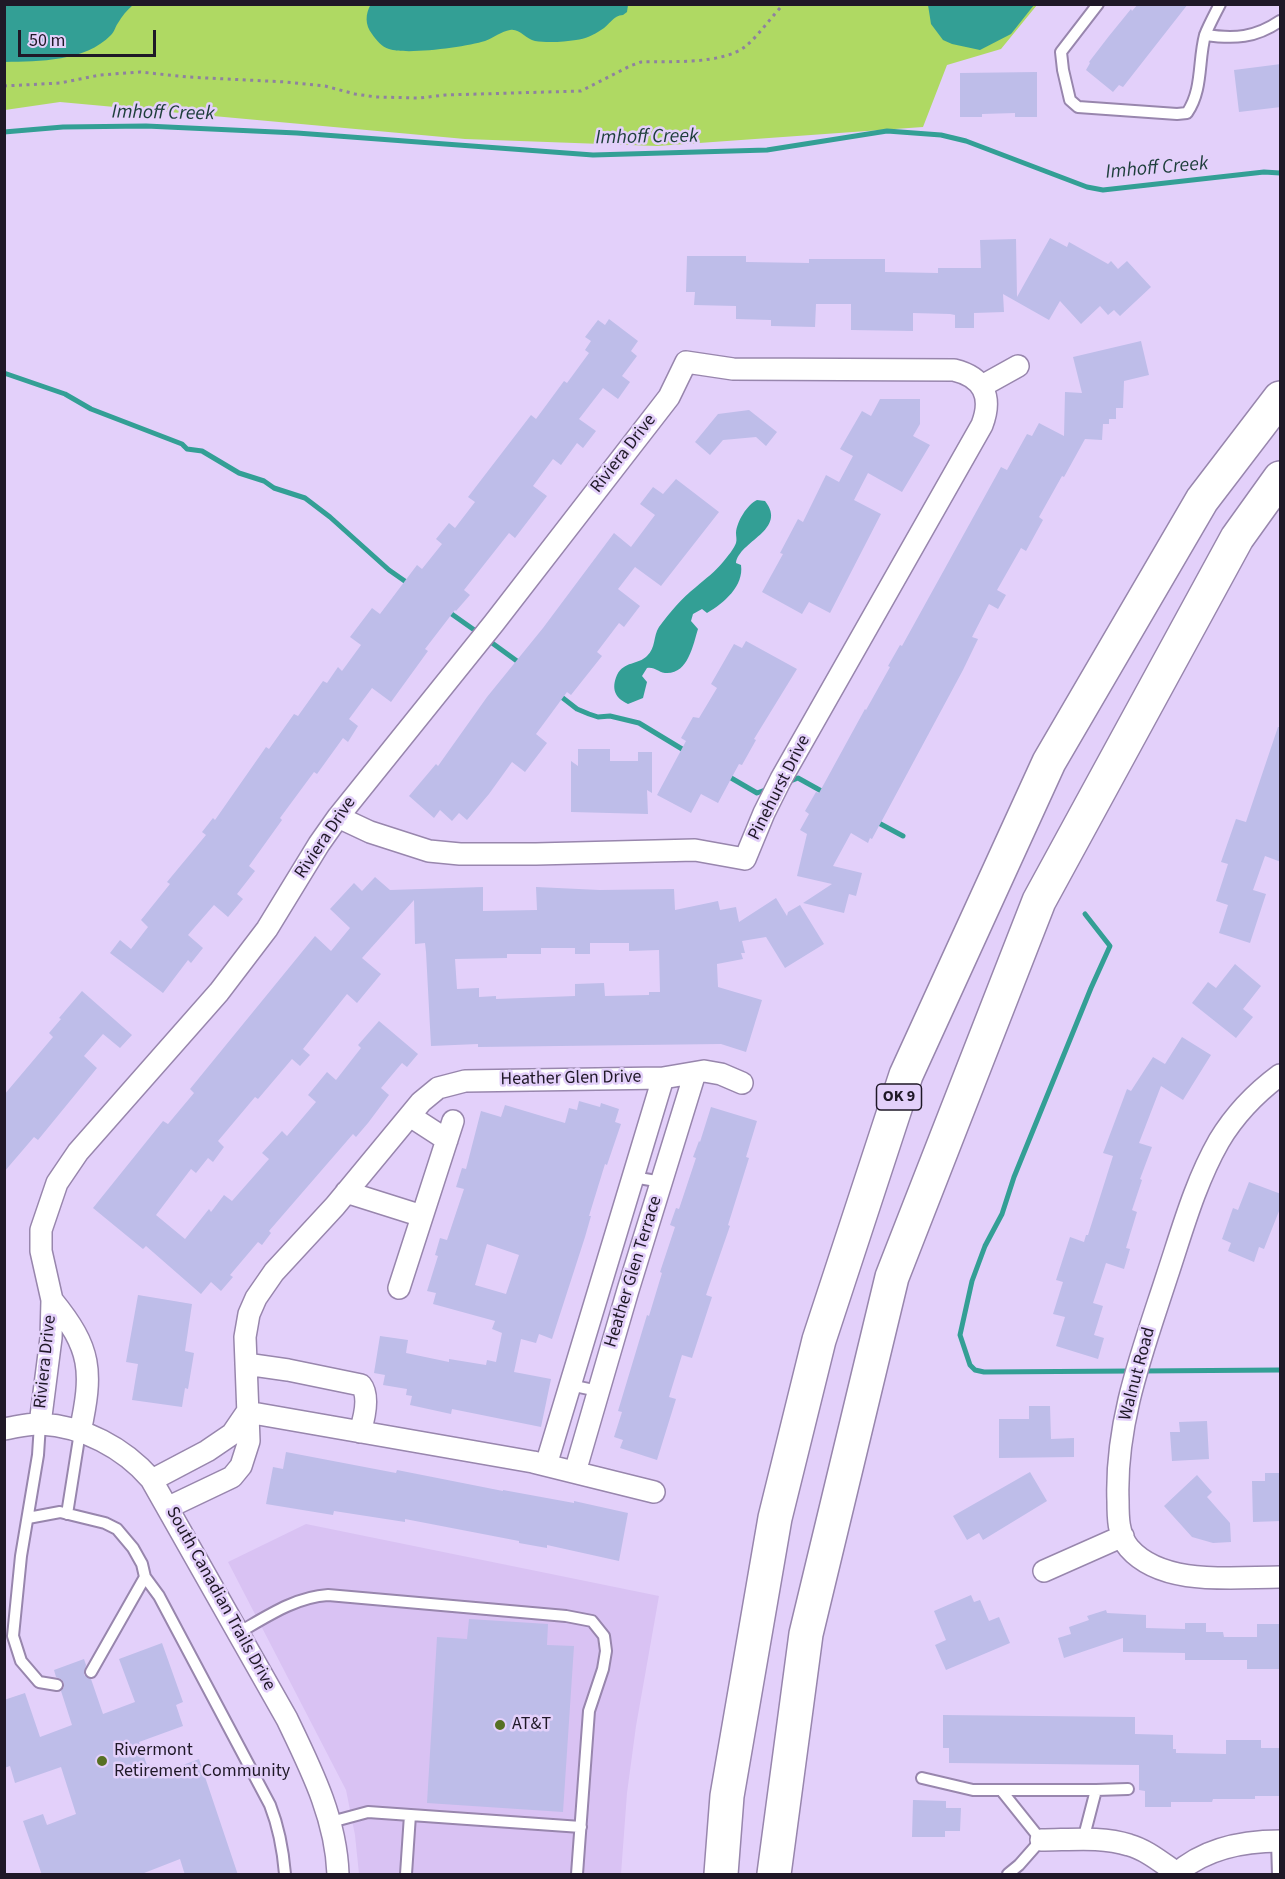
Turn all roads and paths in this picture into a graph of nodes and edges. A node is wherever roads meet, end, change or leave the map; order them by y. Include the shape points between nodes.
1 (784, 4) edge
2 (1098, 4) edge
3 (1220, 4) edge
4 (1281, 21) edge
5 (1205, 35) junction
6 (4, 86) edge
7 (1018, 366) dead end
8 (982, 386) junction
9 (1281, 398) edge
10 (1281, 477) edge
11 (338, 817) junction
12 (695, 1073) junction
13 (1281, 1075) edge
14 (663, 1078) junction
15 (742, 1083) dead end
16 (410, 1116) junction
17 (633, 1177) junction
18 (662, 1182) junction
19 (346, 1192) junction
20 (422, 1215) junction
21 (615, 1285) junction
22 (399, 1288) dead end
23 (52, 1300) junction
24 (246, 1364) junction
25 (570, 1385) junction
26 (598, 1391) junction
27 (247, 1412) junction
28 (40, 1424) junction
29 (4, 1429) edge
30 (80, 1432) junction
31 (360, 1432) junction
32 (546, 1465) junction
33 (575, 1472) junction
34 (152, 1480) junction
35 (654, 1492) dead end
36 (169, 1507) junction
37 (67, 1514) junction
38 (28, 1518) junction
39 (1123, 1536) junction
40 (1044, 1571) dead end
41 (145, 1576) junction
42 (1281, 1577) edge
43 (238, 1633) junction
44 (91, 1672) dead end
45 (57, 1685) dead end
46 (922, 1778) dead end
47 (1128, 1789) dead end
48 (1001, 1790) junction
49 (1096, 1790) junction
50 (410, 1815) junction
51 (331, 1822) junction
52 (581, 1827) junction
53 (1041, 1840) junction
54 (1083, 1840) junction
55 (1279, 1841) edge
56 (1176, 1874) edge
57 (285, 1875) edge
58 (338, 1875) edge
59 (406, 1875) edge
60 (577, 1875) edge
61 (721, 1875) edge
62 (774, 1875) edge
63 (1008, 1875) edge
64 (1278, 1875) edge

1 - 6 path via 747,46 736,52 710,59 641,63 581,91 397,98 298,83 140,72
2 - 5 lane via 1061,52 1070,100 1078,107 1187,113 1197,92
3 - 5 lane
4 - 5 lane via 1267,30 1239,38
7 - 8 street
8 - 11 street, Riviera Drive via 966,373 954,370 734,369 686,362 669,397
8 - 11 street, Pinehurst Drive via 987,401 982,425 776,788 746,858 695,850 536,854 429,851
9 - 61 highway, OK 9 via 1202,500 1049,762 906,1075 819,1340 775,1518 727,1796
10 - 62 highway via 1237,538 1039,901 892,1277 806,1634
11 - 23 street, Riviera Drive via 267,929 226,983 78,1152 57,1183 41,1230 41,1251
12 - 14 street, Heather Glen Drive
12 - 15 street, Heather Glen Drive via 721,1074
12 - 18 street, Heather Glen Terrace
13 - 39 street, Walnut Road via 1255,1096 1220,1139 1197,1187 1128,1399 1118,1479 1118,1517
14 - 16 street, Heather Glen Drive via 465,1081 438,1088
14 - 17 street, Heather Glen Terrace
16 - 19 street, Heather Glen Drive
16 - 20 street via 450,1130
17 - 18 lane
17 - 21 street, Heather Glen Terrace
18 - 21 street, Heather Glen Terrace
19 - 20 street
19 - 24 street, Heather Glen Drive via 274,1272 256,1298 245,1337
20 - 22 street
21 - 25 street, Heather Glen Terrace
21 - 26 street, Heather Glen Terrace
23 - 28 street, Riviera Drive
23 - 30 street, Riviera Drive via 72,1325 88,1371
24 - 27 street, Heather Glen Drive
24 - 31 street via 361,1385 366,1397
25 - 26 lane
25 - 32 street, Heather Glen Terrace
26 - 33 street, Heather Glen Terrace
27 - 31 street
27 - 34 street via 232,1434
27 - 36 street, Heather Glen Drive via 249,1441 241,1466 232,1478
28 - 29 street, South Canadian Trails Drive
28 - 30 street, South Canadian Trails Drive
28 - 38 lane
30 - 34 street, South Canadian Trails Drive via 124,1453
30 - 37 lane
31 - 32 street
32 - 33 street
33 - 35 street
34 - 36 street, South Canadian Trails Drive
36 - 43 street, South Canadian Trails Drive
37 - 38 lane
37 - 41 lane via 117,1528 134,1548
38 - 45 lane via 13,1636 21,1661 39,1682
39 - 40 street
39 - 42 street via 1141,1558 1173,1573
41 - 44 lane
41 - 57 lane via 270,1805 277,1821
43 - 51 street, South Canadian Trails Drive via 287,1719
43 - 52 lane via 298,1601 328,1595 592,1621 604,1636 606,1651 589,1711
46 - 48 lane via 974,1790
47 - 49 lane
48 - 49 lane
48 - 53 lane
49 - 54 lane
50 - 51 lane via 368,1812
50 - 52 lane
50 - 59 lane
51 - 58 street, South Canadian Trails Drive
52 - 60 lane
53 - 54 street
53 - 63 lane
54 - 56 street via 1130,1845
55 - 56 street via 1233,1845 1193,1860
55 - 64 lane

